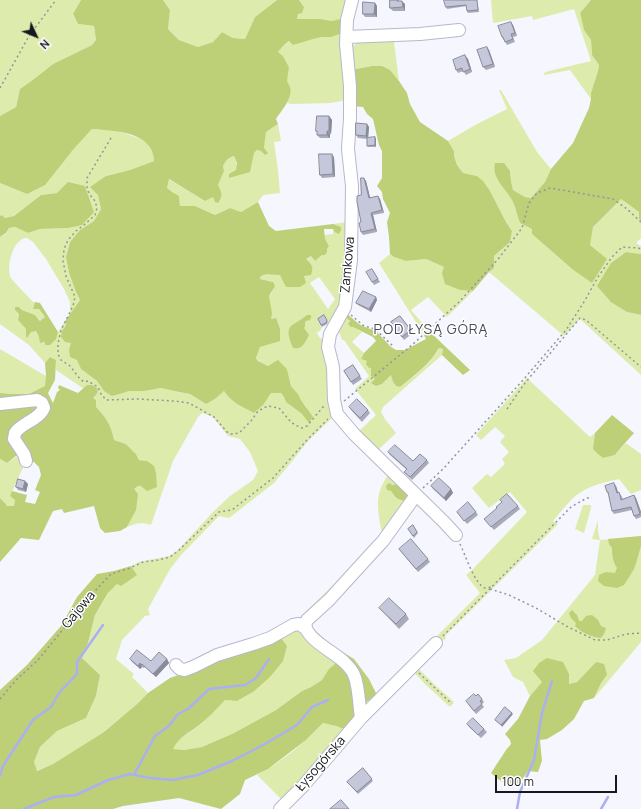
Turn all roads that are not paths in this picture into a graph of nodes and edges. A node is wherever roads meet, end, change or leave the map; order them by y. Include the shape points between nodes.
1 (352, 0) edge
2 (459, 30) dead end
3 (347, 37) junction
4 (0, 404) edge
5 (26, 461) dead end
6 (416, 495) junction
7 (456, 535) road end
8 (305, 628) junction
9 (436, 643) road end
10 (176, 665) dead end
11 (361, 718) junction
12 (280, 809) edge

1 - 3 street, Zamkowa via 347,20
2 - 3 street
3 - 6 street, Zamkowa via 350,92 348,149 352,186 351,260 344,308 330,334 328,347 333,367 335,407 337,414 354,434
4 - 5 street via 37,400 42,403 42,412 15,433 14,439
6 - 7 street
6 - 8 street via 383,541 307,620
8 - 10 street via 299,624 293,625 270,638 217,655 185,670
8 - 11 street via 317,642 350,668 354,675
9 - 11 street, Łysogórska
11 - 12 street, Łysogórska

